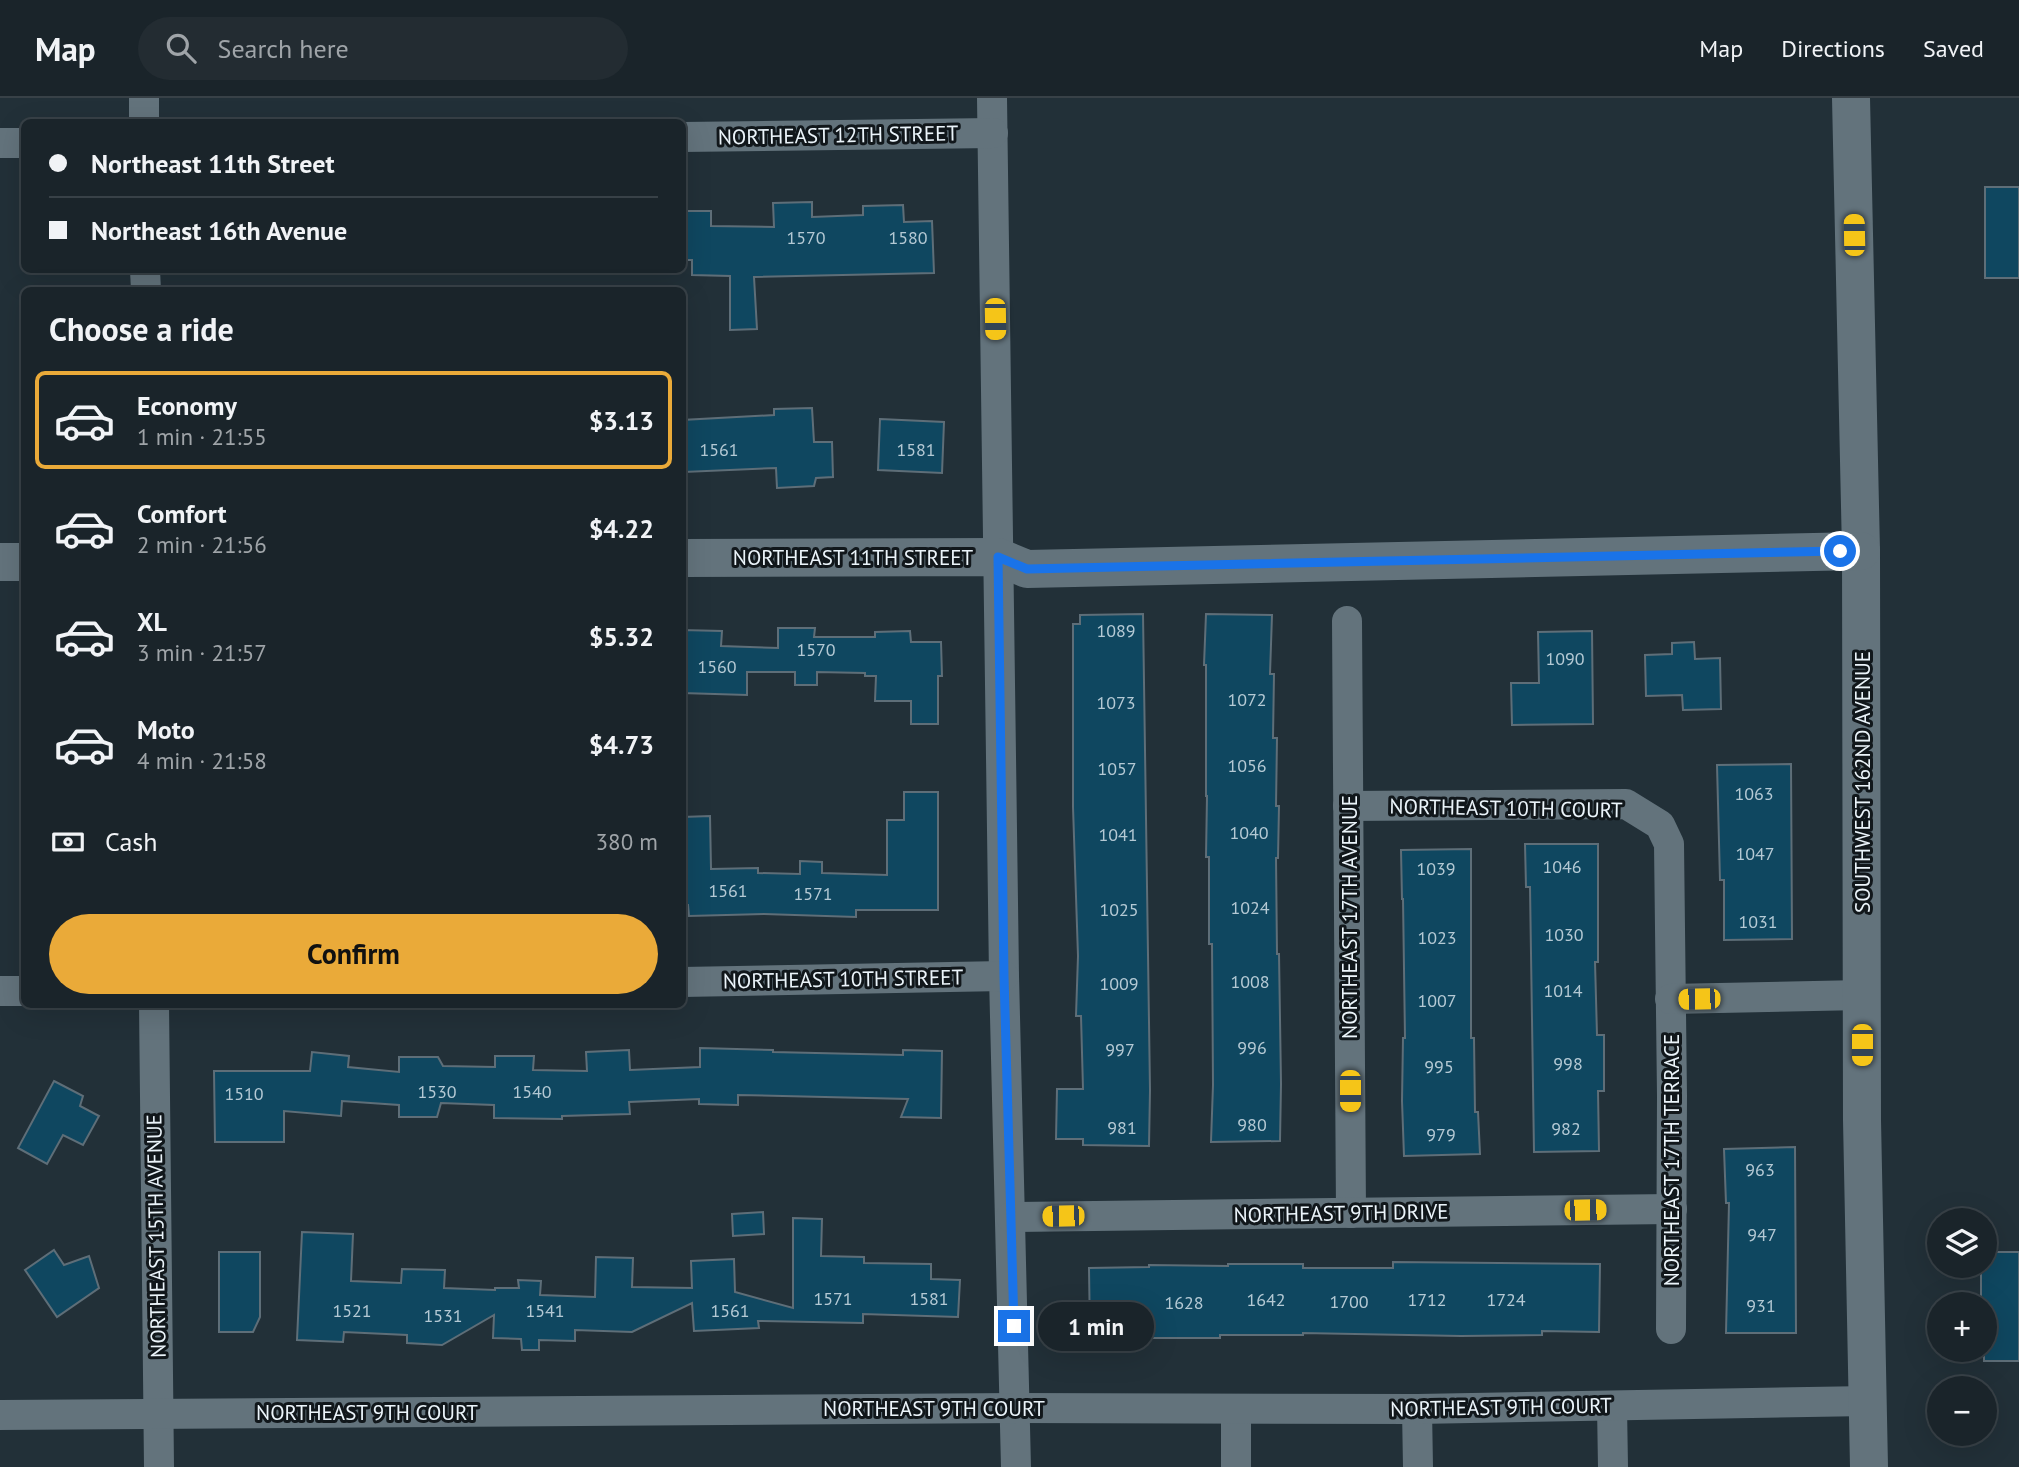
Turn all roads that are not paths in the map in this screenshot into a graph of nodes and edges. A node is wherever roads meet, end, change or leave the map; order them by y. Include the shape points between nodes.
1 (144, 98) edge
2 (992, 98) edge
3 (1851, 98) edge
4 (144, 119) edge
5 (993, 134) junction
6 (686, 137) edge
7 (0, 143) edge
8 (21, 143) edge
9 (1861, 551) junction
10 (998, 557) junction
11 (686, 558) edge
12 (0, 562) edge
13 (21, 562) edge
14 (1347, 621) dead end
15 (1348, 806) junction
16 (1660, 825) joint
17 (1004, 976) junction
18 (686, 982) edge
19 (0, 991) edge
20 (21, 991) edge
21 (1862, 995) junction
22 (1670, 999) junction
23 (154, 1008) edge
24 (1672, 1209) junction
25 (1351, 1213) junction
26 (1011, 1217) junction
27 (1671, 1329) dead end
28 (1868, 1401) junction
29 (1612, 1406) junction
30 (1016, 1408) junction
31 (1236, 1409) junction
32 (1418, 1409) junction
33 (158, 1414) junction
34 (0, 1415) edge
35 (159, 1467) edge
36 (1016, 1467) edge
37 (1236, 1467) edge
38 (1418, 1467) edge
39 (1613, 1467) edge
40 (1869, 1467) edge

1 - 4 street
2 - 5 street
3 - 9 street, SOUTHWEST 162ND AVENUE
5 - 6 street, NORTHEAST 12TH STREET
5 - 10 street
7 - 8 street
9 - 10 street, NORTHEAST 11TH STREET via 1027,569
9 - 21 street, SOUTHWEST 162ND AVENUE
10 - 11 street, NORTHEAST 11TH STREET
10 - 17 street
12 - 13 street
14 - 15 street, NORTHEAST 17TH AVENUE
15 - 16 street, NORTHEAST 10TH COURT via 1626,804
15 - 25 street, NORTHEAST 17TH AVENUE
16 - 22 street, NORTHEAST 17TH TERRACE via 1669,844
17 - 18 street, NORTHEAST 10TH STREET
17 - 26 street
19 - 20 street
21 - 22 street
21 - 28 street, SOUTHWEST 162ND AVENUE
22 - 24 street, NORTHEAST 17TH TERRACE
23 - 33 street, NORTHEAST 15TH AVENUE
24 - 25 street, NORTHEAST 9TH DRIVE
24 - 27 street, NORTHEAST 17TH TERRACE
25 - 26 street, NORTHEAST 9TH DRIVE
26 - 30 street
28 - 29 street, NORTHEAST 9TH COURT
28 - 40 street, SOUTHWEST 162ND AVENUE
29 - 32 street, NORTHEAST 9TH COURT
29 - 39 street
30 - 31 street, NORTHEAST 9TH COURT
30 - 33 street, NORTHEAST 9TH COURT
30 - 36 street
31 - 32 street, NORTHEAST 9TH COURT
31 - 37 street
32 - 38 street
33 - 34 street, NORTHEAST 9TH COURT
33 - 35 street, NORTHEAST 15TH AVENUE

